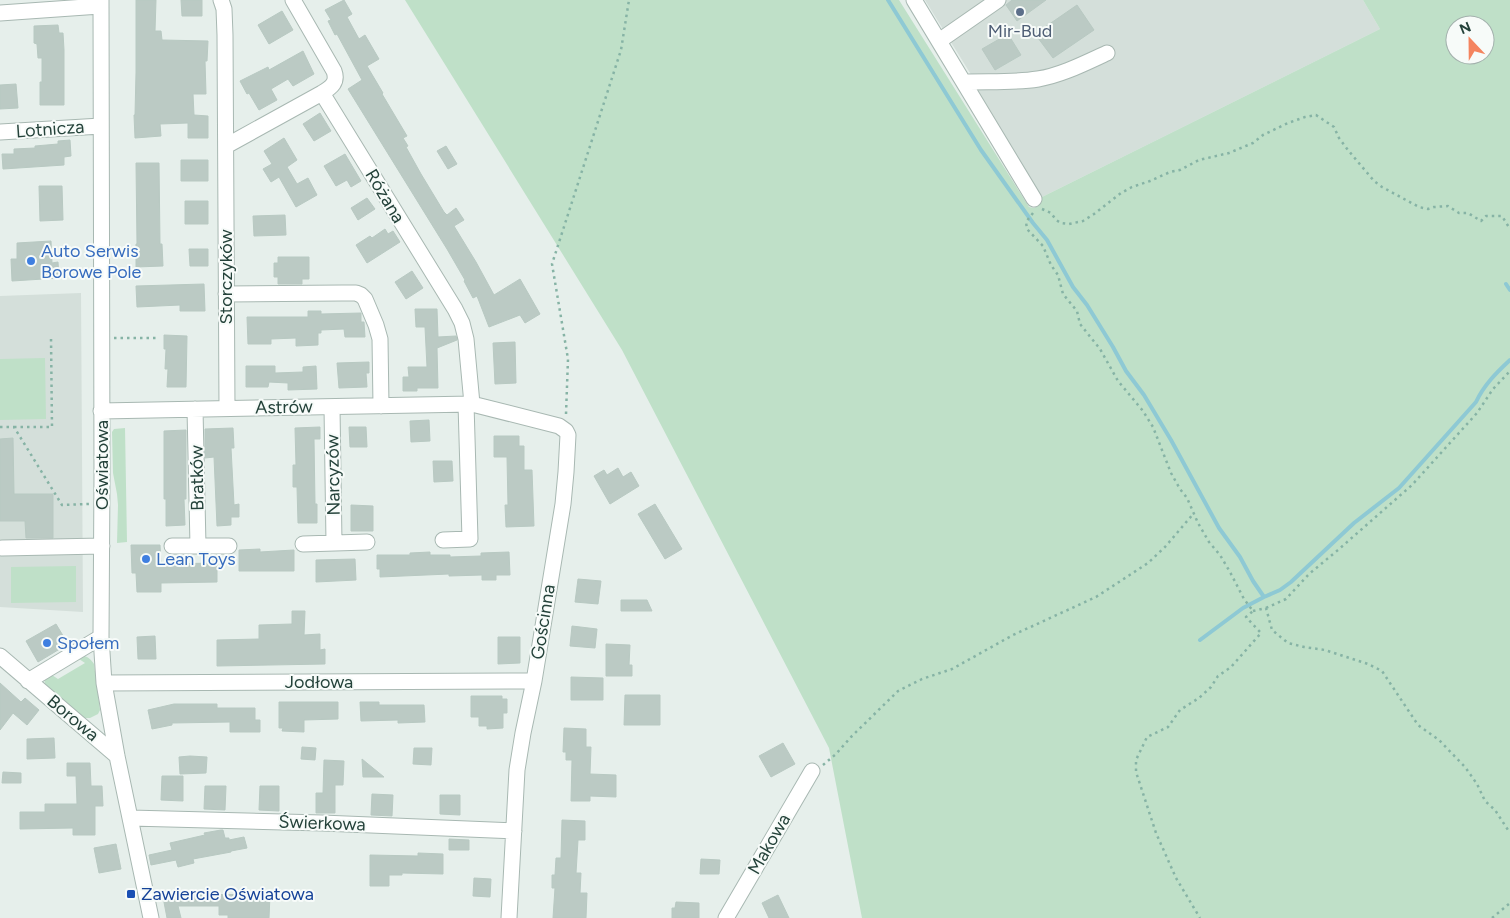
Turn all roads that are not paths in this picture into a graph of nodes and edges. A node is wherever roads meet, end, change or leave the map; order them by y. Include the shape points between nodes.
1 (222, 0) edge
2 (294, 0) edge
3 (914, 0) edge
4 (998, 0) edge
5 (100, 3) edge
6 (0, 12) edge
7 (939, 41) junction
8 (1107, 53) dead end
9 (964, 82) junction
10 (322, 93) junction
11 (101, 126) junction
12 (0, 132) edge
13 (226, 146) junction
14 (1036, 203) road end
15 (226, 294) junction
16 (469, 404) junction
17 (381, 406) junction
18 (332, 407) junction
19 (227, 408) junction
20 (195, 409) junction
21 (101, 411) junction
22 (442, 540) dead end
23 (367, 542) dead end
24 (334, 543) junction
25 (303, 544) dead end
26 (102, 546) junction
27 (172, 546) dead end
28 (198, 546) junction
29 (229, 546) dead end
30 (2, 548) dead end
31 (101, 637) junction
32 (0, 656) edge
33 (28, 681) junction
34 (534, 681) junction
35 (104, 683) junction
36 (117, 756) junction
37 (812, 771) road end
38 (130, 818) junction
39 (514, 830) junction
40 (151, 918) edge
41 (509, 918) edge
42 (726, 918) edge

1 - 13 street, Storczyków
2 - 10 street via 334,71 334,84
3 - 7 street
4 - 7 street
5 - 6 street, Oświatowa
5 - 11 street, Oświatowa
7 - 9 street
8 - 9 street via 1039,79
9 - 14 street
10 - 13 street
10 - 16 street, Różana via 462,324 466,339
11 - 12 street, Lotnicza
11 - 21 street, Oświatowa
13 - 15 street, Storczyków
15 - 17 street via 361,295 380,339
15 - 19 street, Storczyków
16 - 17 street, Astrów
16 - 22 street, Różana via 470,539
16 - 34 street, Gościnna via 559,426 568,435 565,487
17 - 18 street, Astrów
18 - 19 street, Astrów
18 - 24 street, Narcyzów
19 - 20 street, Astrów
20 - 21 street, Astrów
20 - 28 street, Bratków
21 - 26 street, Oświatowa
23 - 24 street
24 - 25 street
26 - 30 street
26 - 31 street, Oświatowa
27 - 28 street
28 - 29 street
31 - 33 street, Borowa
31 - 35 street, Oświatowa
32 - 33 street, Borowa
33 - 36 street, Borowa
34 - 35 street, Jodłowa
34 - 39 street, Gościnna via 517,770
35 - 36 street, Oświatowa
36 - 38 street, Oświatowa
37 - 42 street, Makowa
38 - 39 street, Świerkowa
38 - 40 street, Oświatowa
39 - 41 street, Gościnna

